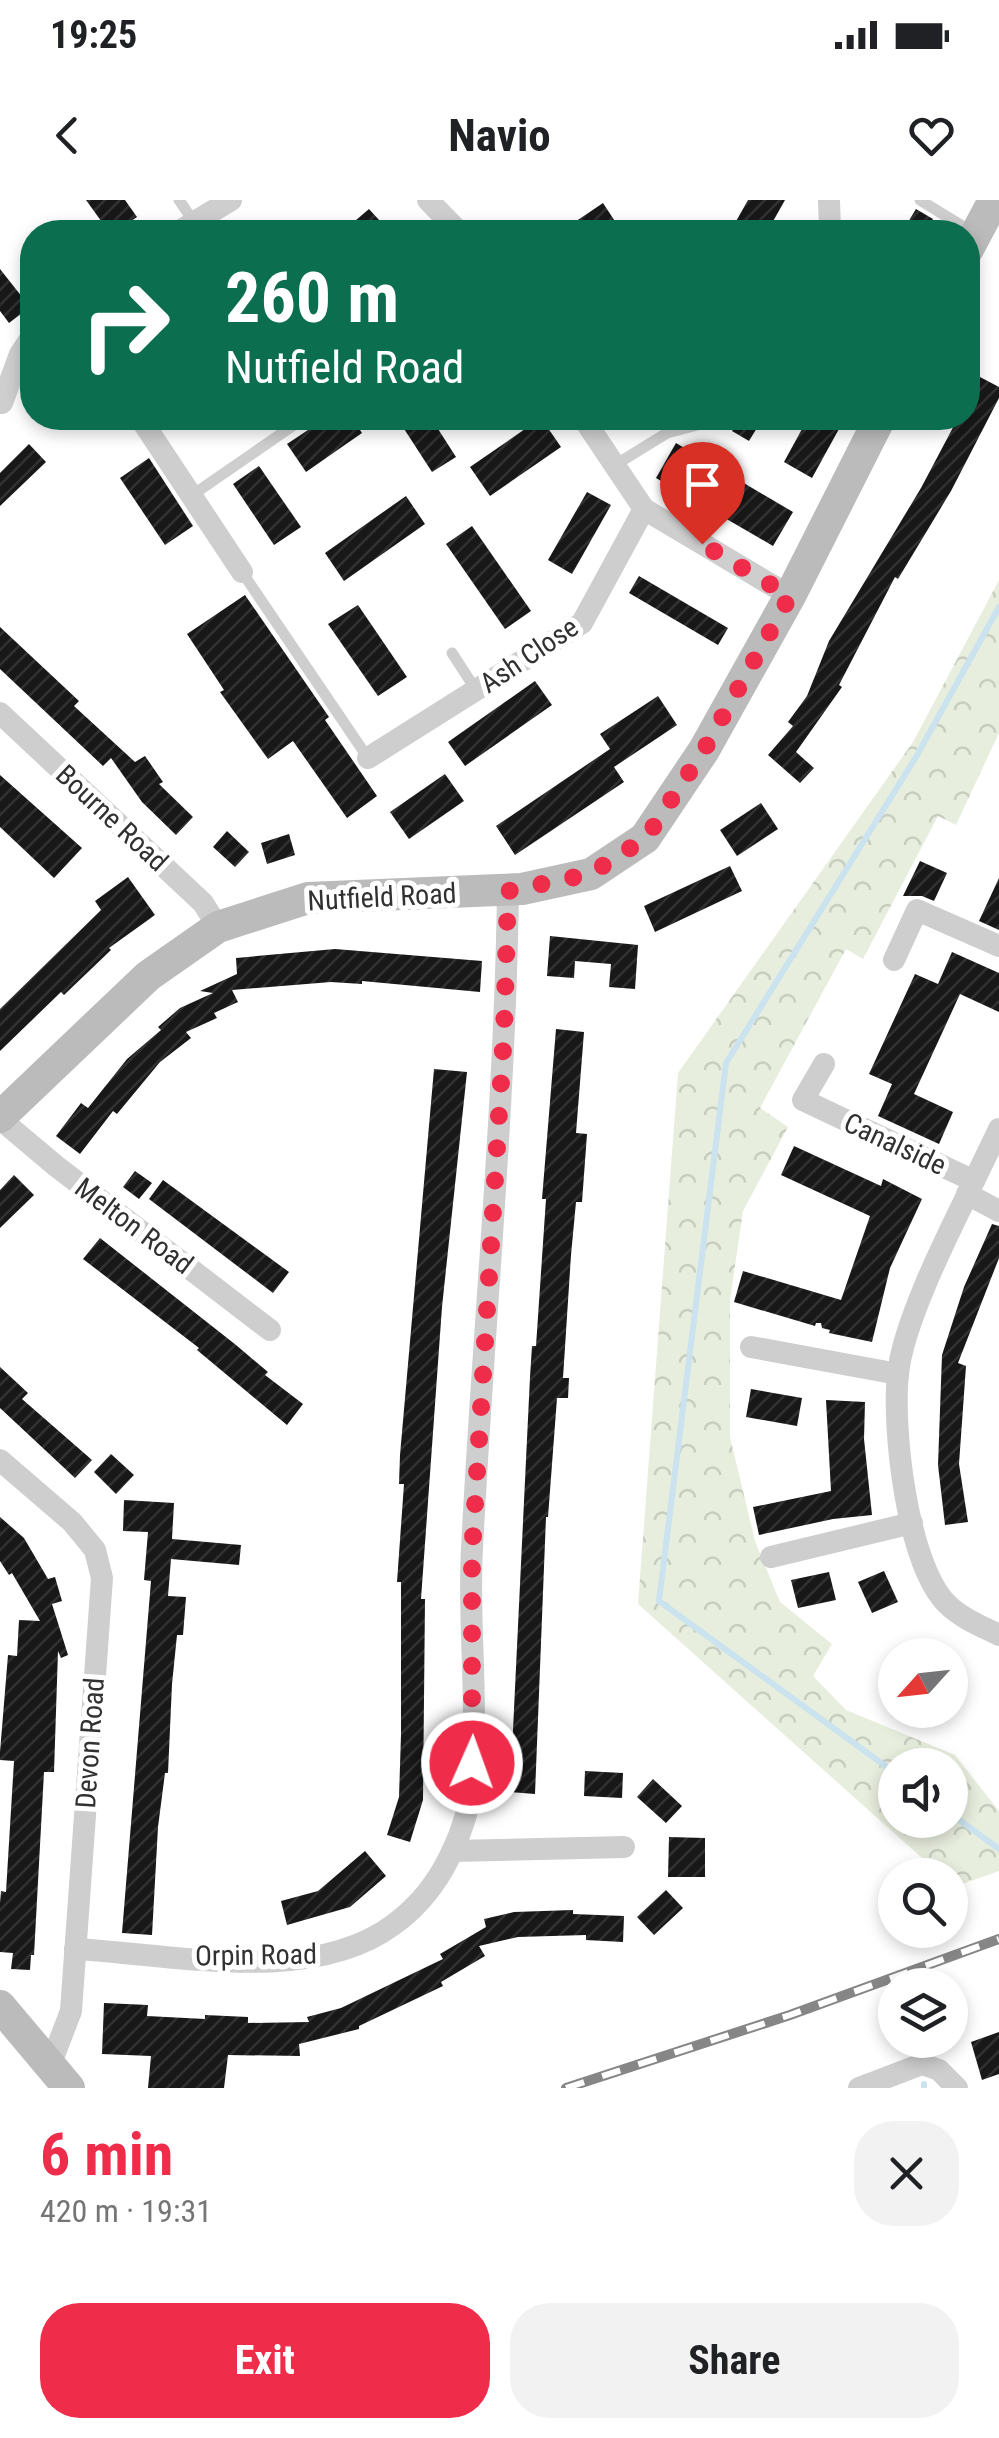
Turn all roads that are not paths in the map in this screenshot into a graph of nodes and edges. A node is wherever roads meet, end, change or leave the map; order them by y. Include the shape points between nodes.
1 (231, 200) edge
2 (428, 200) edge
3 (920, 200) edge
4 (994, 200) edge
5 (198, 220) edge
6 (447, 220) edge
7 (944, 220) edge
8 (980, 226) edge
9 (20, 354) edge
10 (1, 405) edge
11 (148, 430) edge
12 (287, 430) edge
13 (591, 430) edge
14 (678, 430) edge
15 (874, 430) edge
16 (615, 465) junction
17 (191, 496) junction
18 (644, 509) junction
19 (242, 572) joint
20 (790, 596) junction
21 (452, 652) dead end
22 (476, 690) junction
23 (0, 713) edge
24 (368, 758) joint
25 (508, 891) junction
26 (218, 927) junction
27 (999, 946) edge
28 (894, 960) dead end
29 (824, 1064) dead end
30 (0, 1118) edge
31 (999, 1129) edge
32 (970, 1187) junction
33 (999, 1211) edge
34 (270, 1330) dead end
35 (751, 1347) dead end
36 (898, 1374) junction
37 (0, 1460) edge
38 (912, 1523) junction
39 (771, 1557) dead end
40 (999, 1635) edge
41 (624, 1848) dead end
42 (452, 1851) junction
43 (75, 1950) junction
44 (0, 2006) edge
45 (60, 2076) edge
46 (858, 2088) edge
47 (957, 2088) edge

1 - 5 street
2 - 6 street
3 - 7 lane
4 - 8 street
9 - 10 street
11 - 17 street
12 - 17 lane
13 - 16 street
14 - 16 lane
15 - 20 street, Nutfield Road
16 - 18 street
17 - 19 street
18 - 20 street
18 - 22 street, Ash Close via 582,623
19 - 24 lane
20 - 25 street, Nutfield Road via 646,838 590,874
21 - 22 lane
22 - 24 street, Ash Close
23 - 26 street, Bourne Road via 203,903
25 - 26 street, Nutfield Road via 308,898
25 - 42 street, Orpin Road via 472,1554 474,1729 470,1797
26 - 30 street, Nutfield Road via 148,976
27 - 28 street via 917,910
29 - 32 street, Canalside via 803,1100
30 - 34 street, Melton Road
31 - 32 street, Canalside
32 - 33 street
32 - 36 street via 911,1324
35 - 36 street
36 - 38 street via 901,1474
37 - 43 street, Devon Road via 72,1522 95,1550 102,1578
38 - 39 street
38 - 40 street via 944,1602
41 - 42 street
42 - 43 street, Orpin Road via 440,1878 394,1925 363,1944 318,1957 233,1961
43 - 45 street, Devon Road
44 - 45 street
46 - 47 street via 922,2064

